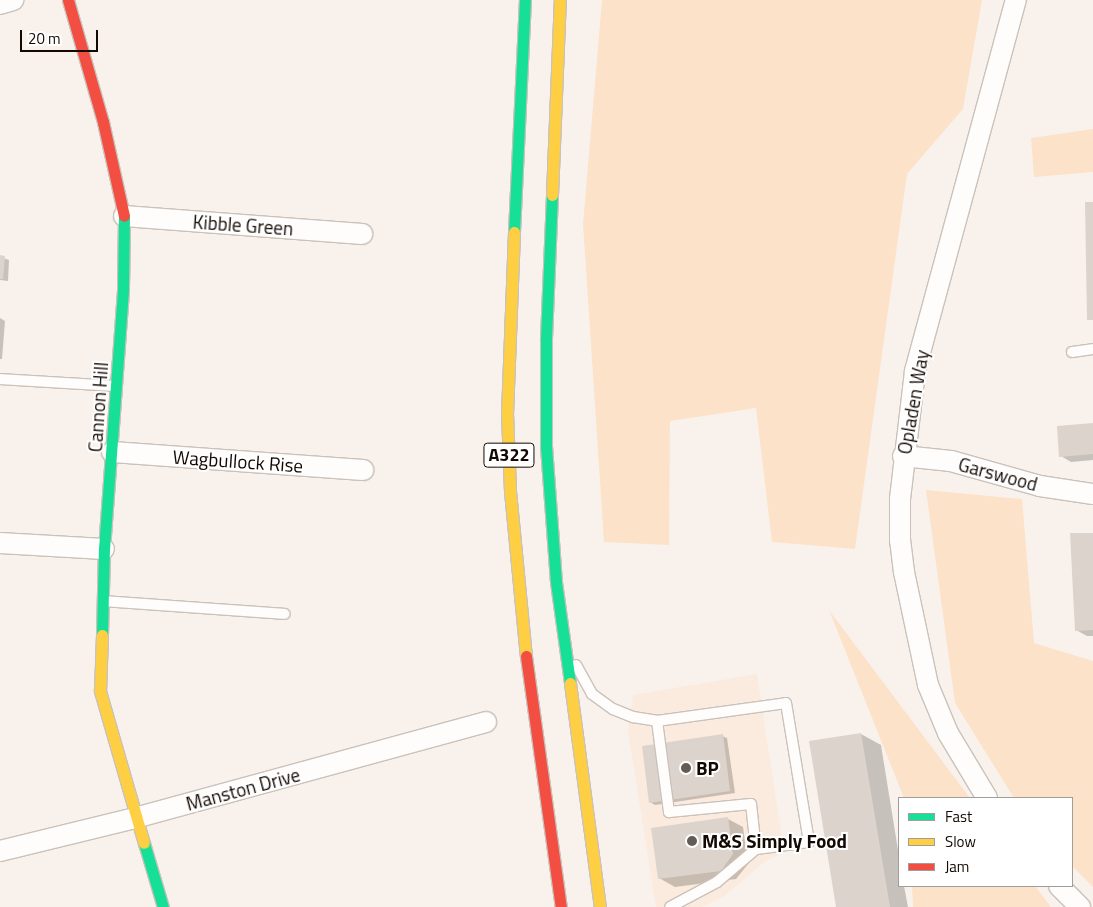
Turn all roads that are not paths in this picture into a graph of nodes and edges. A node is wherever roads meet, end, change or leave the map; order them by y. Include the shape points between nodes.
1 (12, 0) edge
2 (68, 0) edge
3 (525, 0) edge
4 (560, 0) edge
5 (1016, 0) edge
6 (0, 4) edge
7 (124, 216) junction
8 (362, 234) dead end
9 (1093, 349) edge
10 (1072, 352) dead end
11 (0, 379) edge
12 (116, 386) junction
13 (112, 452) junction
14 (903, 456) junction
15 (363, 470) dead end
16 (1093, 494) edge
17 (0, 543) edge
18 (104, 549) junction
19 (103, 601) junction
20 (286, 614) dead end
21 (564, 645) junction
22 (657, 721) junction
23 (486, 722) dead end
24 (986, 797) edge
25 (135, 818) junction
26 (756, 849) junction
27 (0, 851) edge
28 (1060, 887) edge
29 (163, 907) edge
30 (562, 907) edge
31 (600, 907) edge
32 (670, 907) edge
33 (1080, 907) edge

1 - 6 street
2 - 7 main road, Cannon Hill via 104,122
3 - 30 main road, A322 via 510,327 509,452 525,647
4 - 21 main road, A322 via 545,401 551,526
5 - 14 street, Opladen Way via 915,371
7 - 8 street, Kibble Green
7 - 12 main road, Cannon Hill
9 - 10 lane
11 - 12 lane
12 - 13 main road, Cannon Hill
13 - 15 street, Wagbullock Rise
13 - 18 main road, Cannon Hill
14 - 16 street, Garswood via 951,461 1040,486
14 - 24 street, Opladen Way via 900,540 912,623 928,686 945,726
17 - 18 street
18 - 19 main road, Cannon Hill
19 - 20 lane
19 - 25 main road, Cannon Hill via 100,691
21 - 22 lane via 592,694 613,709
21 - 31 main road, A322
22 - 26 lane via 669,812 751,804
22 - 26 lane via 786,703 809,842
23 - 25 street, Manston Drive
25 - 27 street, Manston Drive
25 - 29 main road, Cannon Hill
26 - 32 lane via 717,882
28 - 33 street

